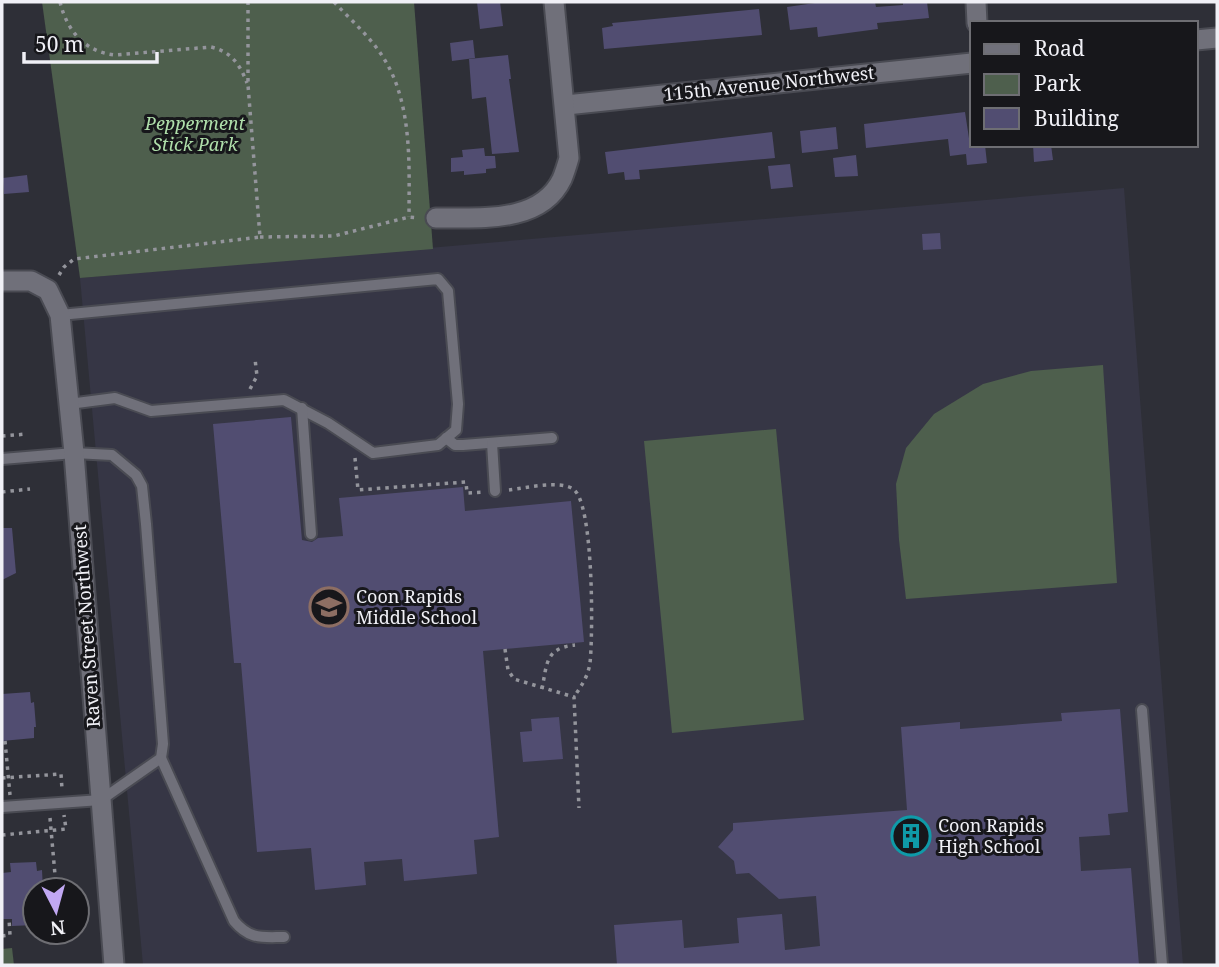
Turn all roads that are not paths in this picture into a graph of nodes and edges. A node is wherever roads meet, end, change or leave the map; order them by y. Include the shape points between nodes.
1 (554, 2) edge
2 (976, 2) edge
3 (977, 21) edge
4 (1217, 38) edge
5 (1198, 40) edge
6 (970, 63) edge
7 (566, 105) junction
8 (436, 218) road end
9 (2, 281) edge
10 (60, 315) junction
11 (69, 404) junction
12 (302, 408) junction
13 (446, 438) junction
14 (552, 438) dead end
15 (492, 443) junction
16 (74, 453) junction
17 (2, 459) edge
18 (495, 491) road end
19 (312, 534) dead end
20 (1142, 710) dead end
21 (161, 758) junction
22 (101, 800) junction
23 (6, 807) edge
24 (284, 937) dead end
25 (114, 965) edge
26 (122, 965) edge
27 (1162, 965) edge

1 - 7 street
2 - 3 street
4 - 5 street
6 - 7 street, 115th Avenue Northwest
7 - 8 street via 569,158 561,181 546,199 528,211 505,215
9 - 10 street, Raven Street Northwest via 31,281 48,290
10 - 11 street, Raven Street Northwest
10 - 13 lane via 438,279 448,291 458,404 456,430
11 - 12 lane via 115,398 151,411 284,400
11 - 16 street, Raven Street Northwest
12 - 13 lane via 373,453 438,445
12 - 19 lane
13 - 15 lane via 454,445
14 - 15 lane
15 - 18 lane
16 - 17 lane
16 - 21 lane via 113,455 142,486
16 - 22 street, Raven Street Northwest
20 - 27 lane
21 - 22 lane
21 - 24 lane via 234,921 255,937
22 - 23 lane
22 - 25 street, Raven Street Northwest
25 - 26 lane

